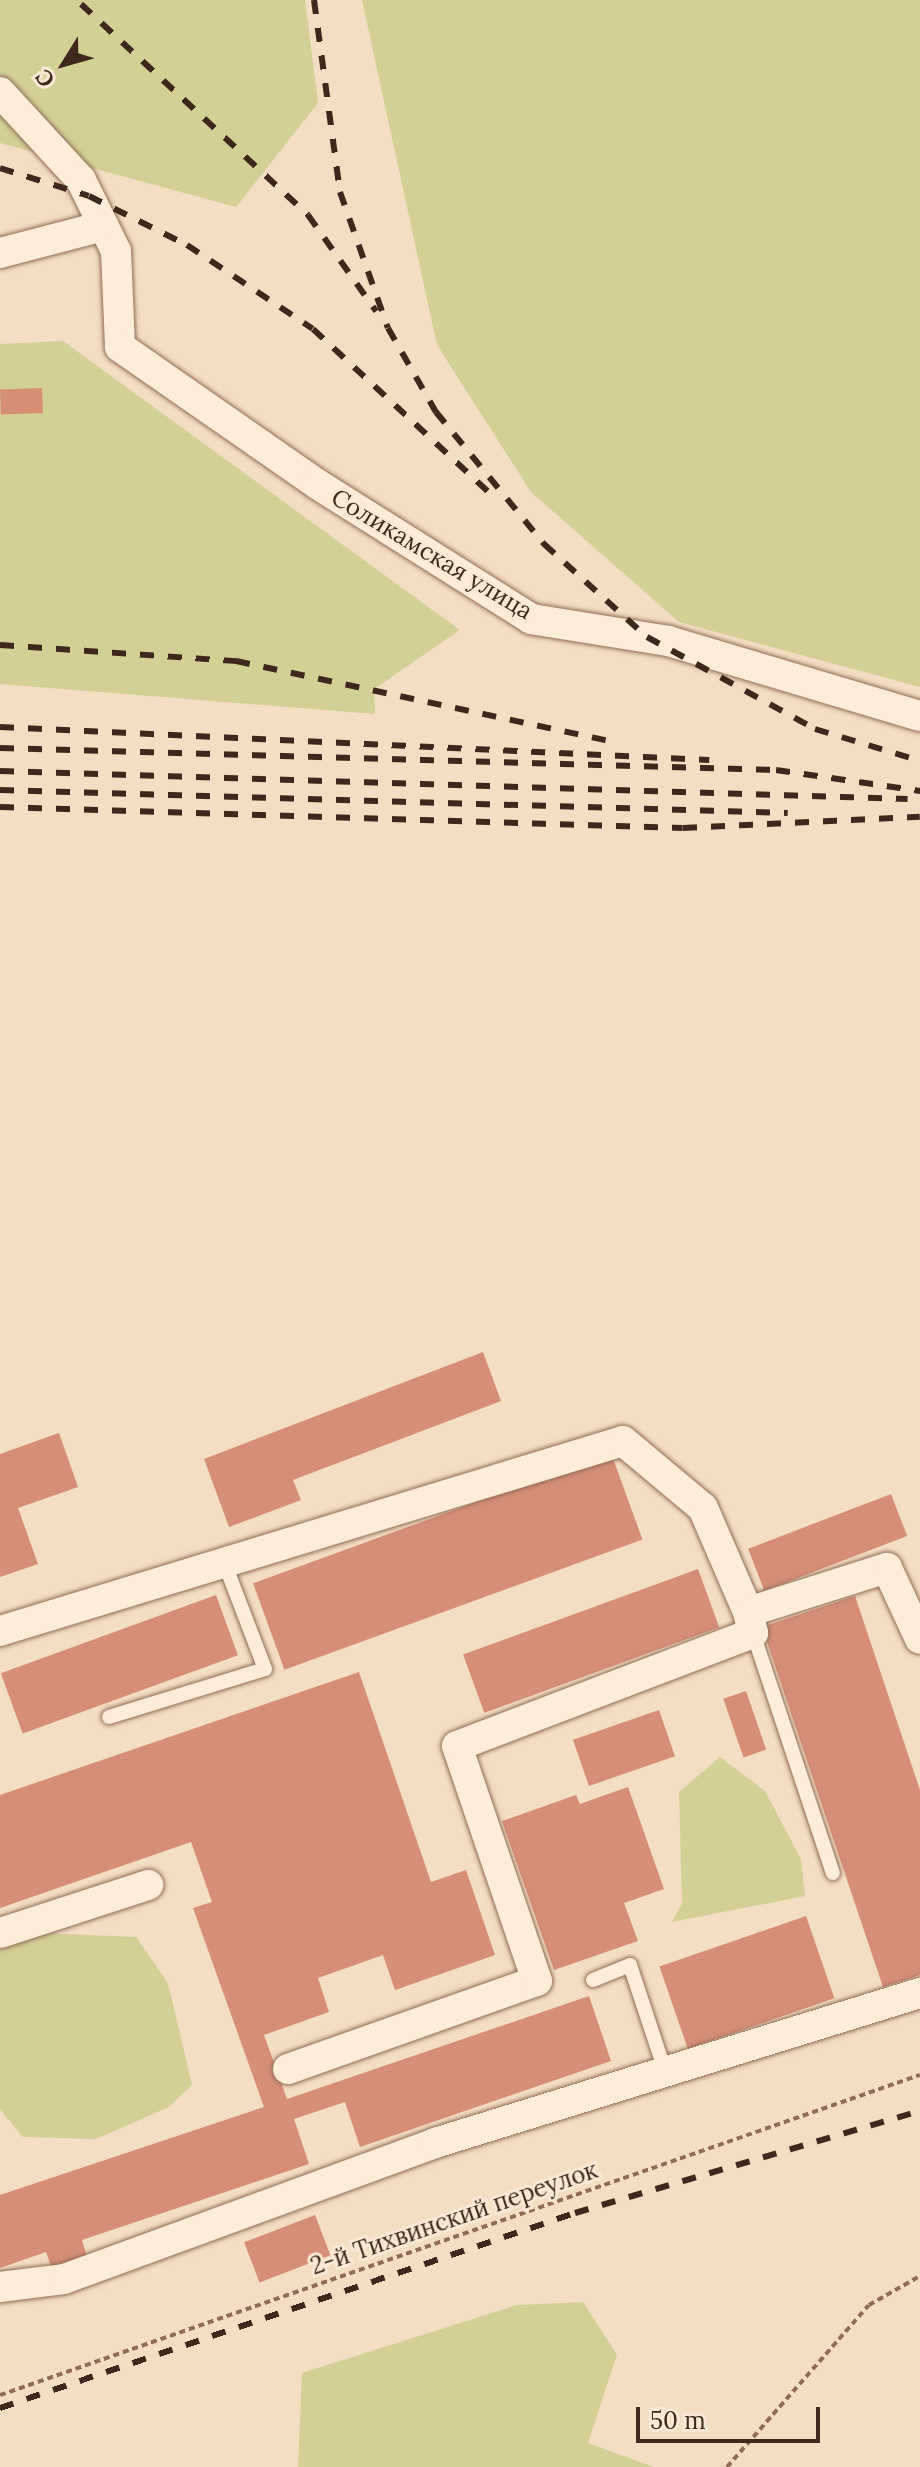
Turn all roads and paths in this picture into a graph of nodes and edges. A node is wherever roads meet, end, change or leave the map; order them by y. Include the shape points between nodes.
1 (0, 92) edge
2 (110, 239) junction
3 (0, 253) edge
4 (920, 716) edge
5 (226, 1567) junction
6 (750, 1623) junction
7 (0, 1631) edge
8 (920, 1639) edge
9 (109, 1717) dead end
10 (833, 1873) dead end
11 (148, 1885) dead end
12 (0, 1933) edge
13 (593, 1980) dead end
14 (920, 1993) edge
15 (288, 2069) dead end
16 (665, 2071) junction
17 (920, 2075) edge
18 (920, 2276) edge
19 (0, 2287) edge
20 (0, 2395) edge
21 (727, 2467) edge

1 - 2 street via 81,180
2 - 3 street
2 - 4 street, Соликамская улица via 120,347 317,484 531,619 668,641
5 - 6 street via 623,1441 703,1508
5 - 7 street
5 - 9 lane via 265,1669
6 - 8 street via 887,1568
6 - 10 lane
6 - 15 street via 457,1746 537,1981
11 - 12 street
13 - 16 lane via 630,1965
14 - 16 street
16 - 19 street via 435,2143 64,2279
17 - 20 path, 2-й Тихвинский переулок
18 - 21 path via 869,2305

